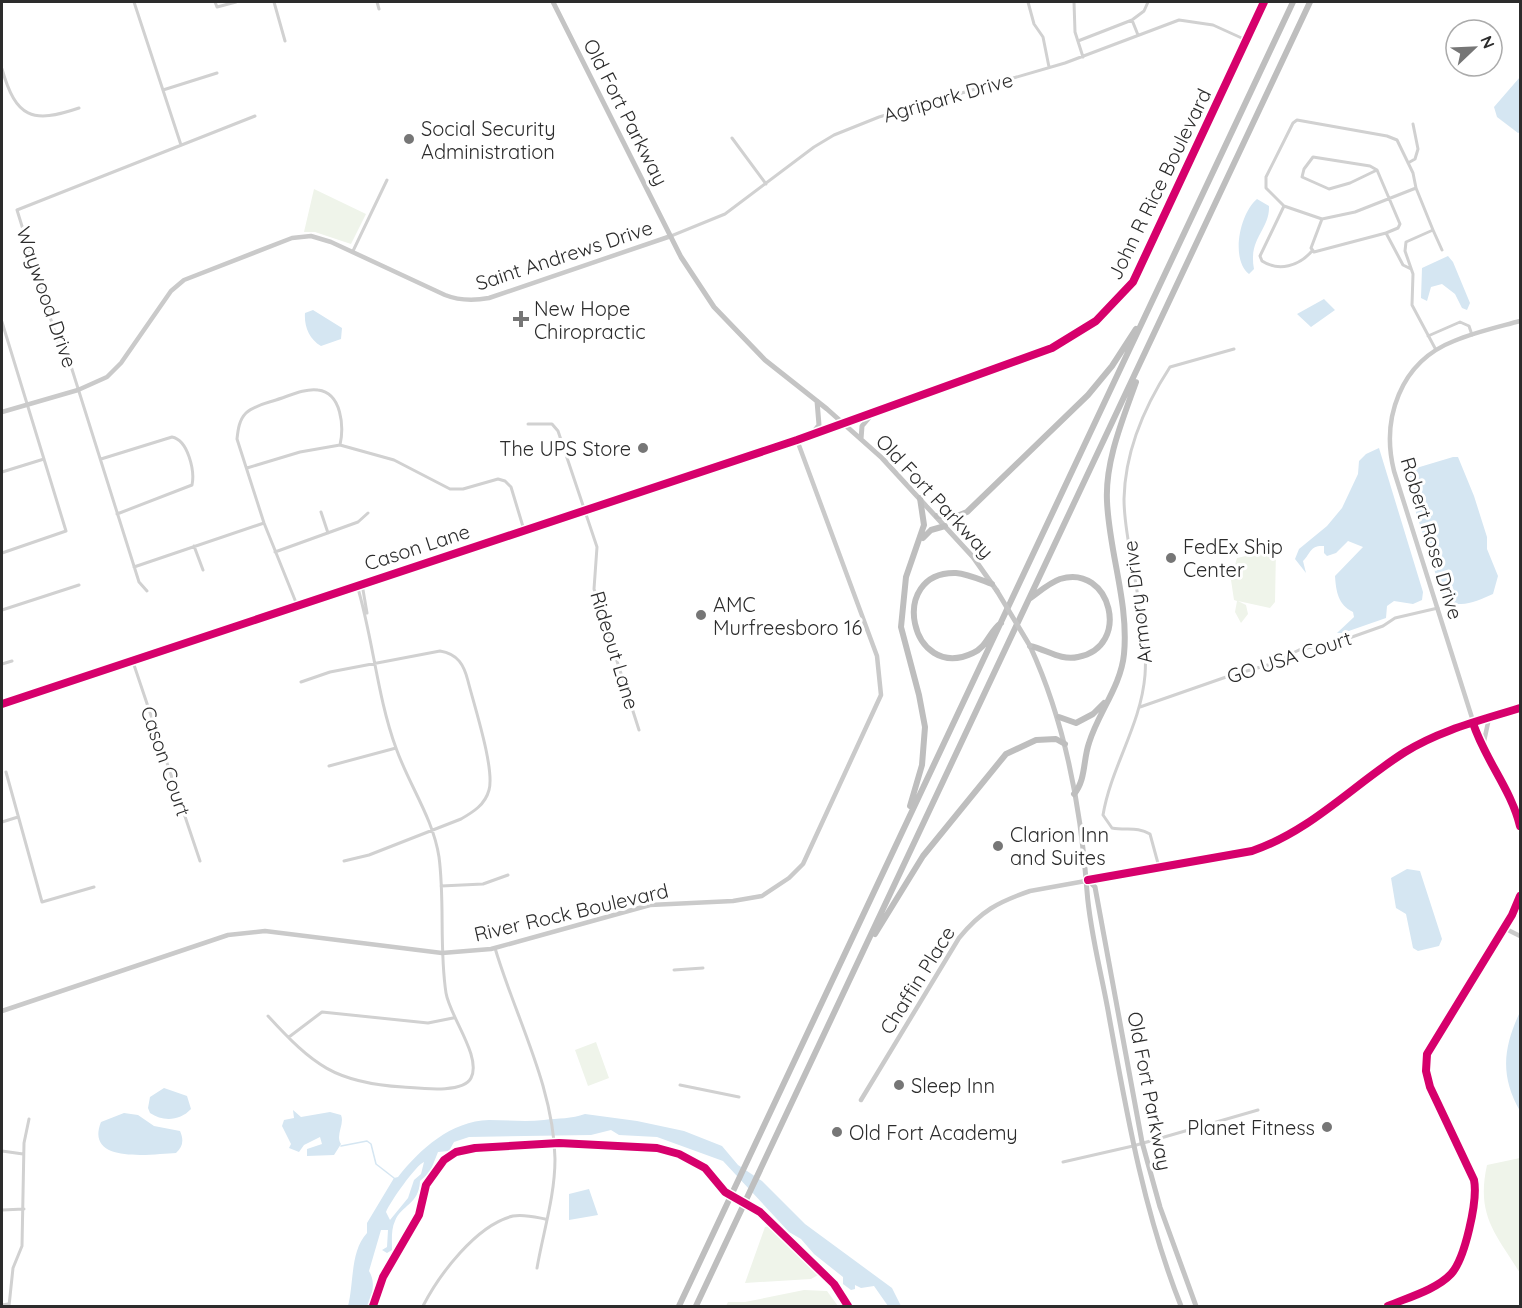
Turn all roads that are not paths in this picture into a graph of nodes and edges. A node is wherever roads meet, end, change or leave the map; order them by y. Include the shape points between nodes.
1 (134, 2) edge
2 (215, 2) edge
3 (236, 2) edge
4 (274, 2) edge
5 (377, 2) edge
6 (553, 2) edge
7 (1028, 2) edge
8 (1074, 2) edge
9 (1148, 2) edge
10 (1264, 2) edge
11 (1293, 2) edge
12 (1310, 2) edge
13 (379, 9) dead end
14 (1132, 20) junction
15 (1138, 35) junction
16 (1246, 40) junction
17 (285, 41) dead end
18 (1077, 41) junction
19 (1083, 57) junction
20 (1049, 67) junction
21 (2, 69) edge
22 (217, 73) dead end
23 (163, 90) junction
24 (79, 108) dead end
25 (255, 116) dead end
26 (1413, 124) dead end
27 (732, 138) dead end
28 (181, 146) junction
29 (1408, 163) junction
30 (1377, 170) junction
31 (387, 180) dead end
32 (766, 184) junction
33 (1416, 188) junction
34 (1390, 198) junction
35 (1284, 206) junction
36 (1323, 219) junction
37 (1433, 230) junction
38 (1386, 233) junction
39 (671, 236) junction
40 (1442, 250) dead end
41 (353, 251) junction
42 (1312, 251) junction
43 (1411, 269) junction
44 (1145, 317) junction
45 (1521, 321) edge
46 (2, 324) edge
47 (1472, 335) junction
48 (1428, 337) junction
49 (1233, 349) dead end
50 (1436, 350) junction
51 (1146, 353) junction
52 (78, 390) junction
53 (817, 401) junction
54 (27, 406) junction
55 (2, 412) edge
56 (873, 414) junction
57 (528, 424) dead end
58 (844, 424) junction
59 (811, 435) junction
60 (861, 439) junction
61 (797, 440) junction
62 (340, 445) junction
63 (44, 459) junction
64 (101, 459) junction
65 (247, 469) junction
66 (2, 472) edge
67 (921, 498) junction
68 (585, 510) junction
69 (321, 512) dead end
70 (368, 513) dead end
71 (116, 514) junction
72 (937, 516) junction
73 (264, 523) junction
74 (945, 526) junction
75 (524, 530) junction
76 (328, 533) junction
77 (194, 546) junction
78 (918, 549) junction
79 (2, 552) edge
80 (274, 552) junction
81 (134, 567) junction
82 (203, 570) dead end
83 (360, 584) junction
84 (992, 584) junction
85 (79, 585) dead end
86 (147, 591) dead end
87 (1027, 602) junction
88 (297, 605) junction
89 (1438, 608) junction
90 (2, 610) edge
91 (1001, 623) junction
92 (1030, 645) junction
93 (12, 661) dead end
94 (133, 662) junction
95 (376, 662) junction
96 (2, 664) edge
97 (1117, 679) junction
98 (300, 681) dead end
99 (2, 704) edge
100 (1140, 707) junction
101 (1521, 708) edge
102 (1059, 717) junction
103 (1489, 718) junction
104 (1473, 723) junction
105 (639, 730) dead end
106 (1065, 744) junction
107 (396, 748) junction
108 (1483, 749) junction
109 (329, 766) dead end
110 (6, 772) dead end
111 (1074, 794) junction
112 (18, 817) junction
113 (2, 822) edge
114 (905, 825) junction
115 (1521, 826) edge
116 (432, 830) junction
117 (200, 861) dead end
118 (344, 861) dead end
119 (1159, 867) junction
120 (508, 875) dead end
121 (1088, 880) junction
122 (441, 886) junction
123 (94, 887) dead end
124 (1521, 896) edge
125 (1504, 928) junction
126 (1521, 936) edge
127 (495, 948) junction
128 (442, 953) junction
129 (858, 959) junction
130 (703, 968) dead end
131 (674, 970) dead end
132 (2, 1011) edge
133 (268, 1016) dead end
134 (453, 1018) junction
135 (289, 1037) junction
136 (680, 1085) dead end
137 (739, 1097) dead end
138 (861, 1100) dead end
139 (1258, 1110) dead end
140 (28, 1119) dead end
141 (1142, 1142) junction
142 (1133, 1146) junction
143 (2, 1151) edge
144 (24, 1154) junction
145 (1063, 1162) dead end
146 (24, 1209) junction
147 (2, 1210) edge
148 (546, 1219) junction
149 (537, 1268) dead end
150 (2, 1305) edge
151 (9, 1305) edge
152 (423, 1306) edge
153 (679, 1306) edge
154 (696, 1306) edge
155 (1181, 1306) edge
156 (1196, 1306) edge
157 (1388, 1306) edge

1 - 23 street
2 - 3 street via 217,7
4 - 17 street
5 - 13 street
6 - 39 main road, Old Fort Parkway
7 - 20 street via 1043,38
8 - 18 street
9 - 14 street
10 - 16 street, John R Rice Boulevard
11 - 44 highway
12 - 51 highway
14 - 15 street
14 - 18 street
15 - 16 street, Agripark Drive via 1179,20 1195,20
15 - 19 street, Agripark Drive
16 - 56 street, John R Rice Boulevard via 1133,282 1115,304 1094,323 1052,348
18 - 19 street
19 - 20 street, Agripark Drive
20 - 32 street, Agripark Drive via 855,125 814,147
21 - 24 street via 9,94 17,107 29,114 43,117
22 - 23 street
23 - 28 street
25 - 28 street, Waywood Drive
26 - 29 street via 1418,149 1415,159
27 - 32 street
28 - 52 street, Waywood Drive via 17,210 60,349 70,363
29 - 33 street
29 - 35 street via 1397,140 1387,135 1297,120 1266,177 1266,188
30 - 30 street via 1313,157 1302,177 1329,189
30 - 34 street
31 - 41 street
32 - 39 street, Agripark Drive via 725,214
33 - 34 street
33 - 37 street
34 - 36 street
34 - 38 street via 1400,224
35 - 36 street
35 - 42 street via 1264,246 1262,261 1275,268 1286,266 1301,262
36 - 42 street
37 - 40 street
37 - 43 street via 1406,242
38 - 42 street
38 - 43 street via 1403,265
39 - 41 street, Saint Andrews Drive via 473,301 445,295
39 - 53 main road, Old Fort Parkway via 696,282 731,326 766,361
41 - 52 street, Saint Andrews Drive via 311,236 292,238 184,280 171,291 121,363 107,377
43 - 48 street via 1412,305
44 - 72 highway via 1106,374 1067,417 967,512
44 - 91 highway
45 - 47 street, Robert Rose Drive
46 - 54 street
47 - 48 street via 1469,326 1460,322
47 - 50 street, Robert Rose Drive
48 - 50 street
49 - 100 street, Armory Drive via 1170,367 1130,450 1124,500 1144,639
50 - 89 street, Robert Rose Drive via 1406,380 1395,402 1389,438 1394,471
51 - 87 highway
51 - 97 highway via 1109,472 1107,500 1124,622 1124,656
52 - 54 street, Saint Andrews Drive
52 - 64 street, Waywood Drive
53 - 58 main road, Old Fort Parkway
53 - 59 main road via 819,425
54 - 55 street, Saint Andrews Drive
54 - 63 street
56 - 58 street, John R Rice Boulevard
56 - 60 main road via 862,426
57 - 68 street, Rideout Lane via 552,424 558,431
58 - 59 street, Cason Lane
58 - 60 main road, Old Fort Parkway
59 - 61 street, Cason Lane
60 - 67 main road, Old Fort Parkway
61 - 68 street, Cason Lane
61 - 127 street, River Rock Boulevard via 877,656 881,695 802,864 762,896 650,905
62 - 65 street via 300,452
62 - 65 street via 344,429 334,401 318,390 304,391 246,413 237,439
62 - 75 street via 394,460 450,489 505,481 511,487
63 - 66 street
63 - 79 street via 66,531
64 - 71 street, Waywood Drive
64 - 71 street via 172,437 186,449 192,485
65 - 73 street
67 - 72 main road, Old Fort Parkway
67 - 78 highway via 924,525
68 - 75 street, Cason Lane
68 - 105 street, Rideout Lane via 597,550 594,589
69 - 76 street
70 - 76 street via 358,522
71 - 81 street, Waywood Drive
72 - 74 main road, Old Fort Parkway
73 - 77 street
73 - 80 street
74 - 78 highway via 931,530
74 - 84 main road, Old Fort Parkway
75 - 83 street, Cason Lane
76 - 80 street
77 - 81 street
77 - 82 street
78 - 114 highway via 906,577 901,627 925,728 922,765
80 - 88 street
81 - 86 street, Waywood Drive
83 - 88 street, Cason Lane
83 - 95 street
84 - 91 highway via 954,573 935,578 916,600 916,631 933,652 954,658 981,648
84 - 92 main road, Old Fort Parkway, bridge
85 - 90 street
87 - 92 highway via 1051,583 1072,577 1099,589 1111,612 1110,632 1090,653 1069,658
87 - 129 highway
88 - 94 street, Cason Lane
89 - 100 street, GO USA Court via 1395,618 1352,638 1299,650 1268,665
89 - 104 street, Robert Rose Drive
91 - 114 highway
92 - 102 main road, Old Fort Parkway
93 - 96 street
94 - 99 street, Cason Lane
94 - 117 street, Cason Court
95 - 98 street
95 - 107 street
95 - 116 street via 440,651 453,654 464,667 489,772 489,791 474,812
97 - 102 highway via 1105,702 1093,714 1076,723
97 - 111 highway via 1089,742 1081,786
100 - 119 street, Armory Drive via 1114,773 1103,815 1112,828 1135,828 1150,834
101 - 103 street, Chaffin Place
102 - 106 main road, Old Fort Parkway
103 - 104 street, Chaffin Place
103 - 108 street
104 - 108 street, Robert Rose Drive
104 - 119 street, Chaffin Place via 1407,750 1292,835 1269,846
106 - 111 main road, Old Fort Parkway
106 - 129 highway via 1050,739 1030,742 1002,758 923,856
107 - 109 street
107 - 116 street
108 - 115 street, Robert Rose Drive via 1511,798
110 - 112 street
111 - 121 main road, Old Fort Parkway
112 - 113 street
112 - 123 street via 42,902
114 - 153 highway
116 - 118 street
116 - 122 street
119 - 121 street, Chaffin Place
120 - 122 street via 483,884
121 - 138 street, Chaffin Place via 1030,891 999,902 974,919
121 - 141 main road, Old Fort Parkway via 1095,887
121 - 142 main road, Old Fort Parkway
122 - 128 street
124 - 125 street
125 - 126 street
125 - 157 street via 1427,1054 1430,1087 1474,1180 1476,1201 1452,1273
127 - 128 street, River Rock Boulevard
127 - 148 street via 543,1093 554,1139
128 - 132 street, River Rock Boulevard via 245,932 200,943
128 - 134 street via 446,995
129 - 154 highway
130 - 131 street
133 - 135 street
134 - 135 street via 428,1023 322,1012
134 - 135 street via 474,1063 471,1080 456,1088 386,1086 339,1077 316,1063
136 - 137 street
139 - 141 street
140 - 144 street
141 - 142 street
141 - 156 main road, Old Fort Parkway via 1160,1207
142 - 145 street
142 - 155 main road, Old Fort Parkway via 1151,1217
143 - 144 street
144 - 146 street
146 - 147 street
146 - 151 street via 22,1246 13,1268
148 - 149 street
148 - 152 street via 512,1216 480,1235 442,1274
150 - 151 street

